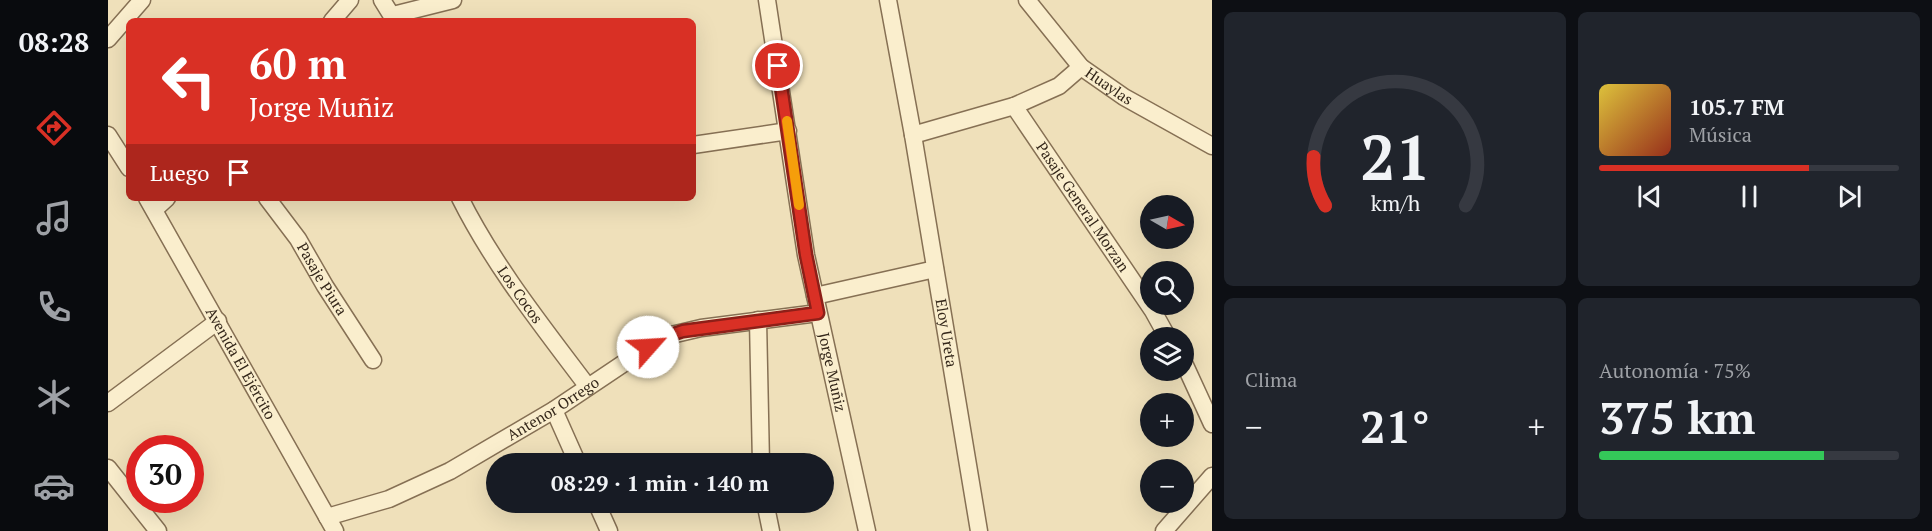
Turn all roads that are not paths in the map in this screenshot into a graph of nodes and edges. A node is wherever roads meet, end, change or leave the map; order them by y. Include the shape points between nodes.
1 (142, 0) edge
2 (350, 0) edge
3 (382, 0) edge
4 (453, 0) edge
5 (766, 0) edge
6 (888, 0) edge
7 (1027, 0) edge
8 (126, 18) edge
9 (126, 18) edge
10 (335, 18) edge
11 (394, 18) edge
12 (108, 39) edge
13 (1081, 68) junction
14 (1014, 106) junction
15 (788, 131) junction
16 (108, 135) edge
17 (913, 135) junction
18 (696, 145) edge
19 (1212, 146) edge
20 (126, 163) edge
21 (269, 201) edge
22 (462, 201) edge
23 (156, 202) edge
24 (935, 269) junction
25 (815, 296) junction
26 (818, 313) junction
27 (758, 320) junction
28 (218, 321) junction
29 (1162, 327) edge
30 (373, 360) dead end
31 (1192, 381) edge
32 (588, 387) junction
33 (108, 403) edge
34 (554, 411) junction
35 (1212, 424) edge
36 (573, 453) edge
37 (761, 453) edge
38 (108, 468) edge
39 (1212, 476) edge
40 (601, 513) edge
41 (767, 513) edge
42 (331, 524) edge
43 (158, 531) edge
44 (609, 531) edge
45 (771, 531) edge
46 (867, 531) edge
47 (979, 531) edge
48 (1164, 531) edge

1 - 8 street
2 - 10 street
3 - 11 street
4 - 11 street
5 - 15 street, Jorge Muñiz
6 - 17 street, Eloy Ureta
7 - 13 street, Huaylas
9 - 12 street
13 - 14 street via 1059,87
13 - 19 street, Huaylas
14 - 17 street
14 - 29 street, Pasaje General Morzan
15 - 18 street
15 - 25 street, Jorge Muñiz
16 - 20 street
17 - 24 street, Eloy Ureta
21 - 30 street, Pasaje Piura via 298,239
22 - 32 street, Los Cocos via 504,271
23 - 28 street, Avenida El Ejército
24 - 25 street
24 - 47 street, Eloy Ureta
25 - 26 street, Jorge Muñiz
26 - 27 street, Antenor Orrego
26 - 46 street, Jorge Muñiz
27 - 32 street, Antenor Orrego via 668,336
27 - 37 street
28 - 33 street
28 - 42 street, Avenida El Ejército
31 - 35 street
32 - 34 street, Antenor Orrego
34 - 36 street
34 - 42 street, Antenor Orrego via 450,471
38 - 43 street
39 - 48 street
40 - 44 street
41 - 45 street

